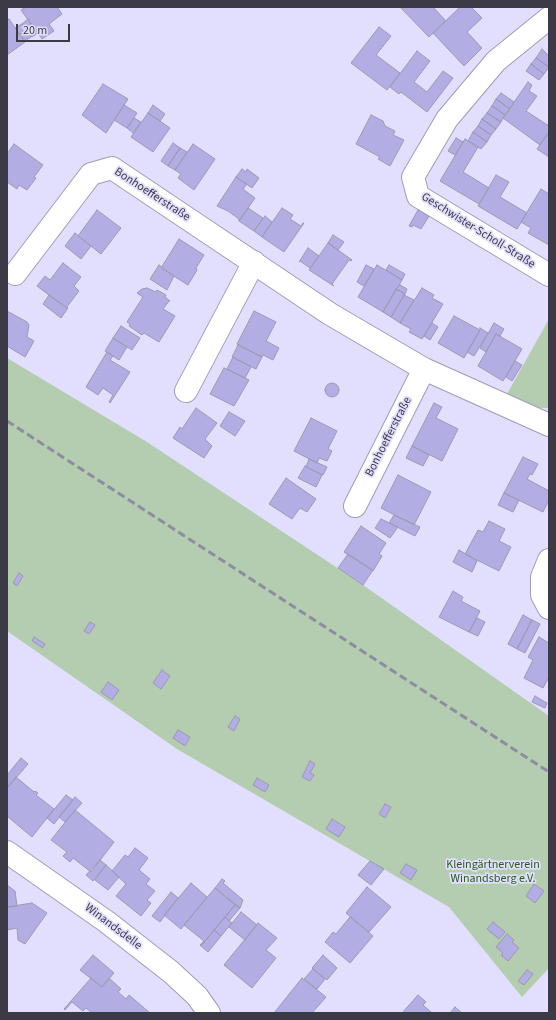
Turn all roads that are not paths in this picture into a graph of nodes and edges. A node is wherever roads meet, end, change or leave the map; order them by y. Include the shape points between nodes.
1 (549, 18) edge
2 (254, 262) junction
3 (15, 274) dead end
4 (549, 275) edge
5 (424, 369) junction
6 (186, 391) dead end
7 (549, 425) edge
8 (355, 506) dead end
9 (549, 560) edge
10 (549, 608) edge
11 (7, 852) edge
12 (209, 1013) edge

1 - 4 street, Geschwister-Scholl-Straße via 496,61 447,119 413,177 418,196
2 - 3 street, Bonhoefferstraße via 112,168 91,174
2 - 5 street, Bonhoefferstraße via 330,314
2 - 6 street
5 - 7 street, Bonhoefferstraße
5 - 8 street, Bonhoefferstraße
9 - 10 street via 542,577 542,595
11 - 12 street, Winandsdelle via 107,922 171,972 197,996

